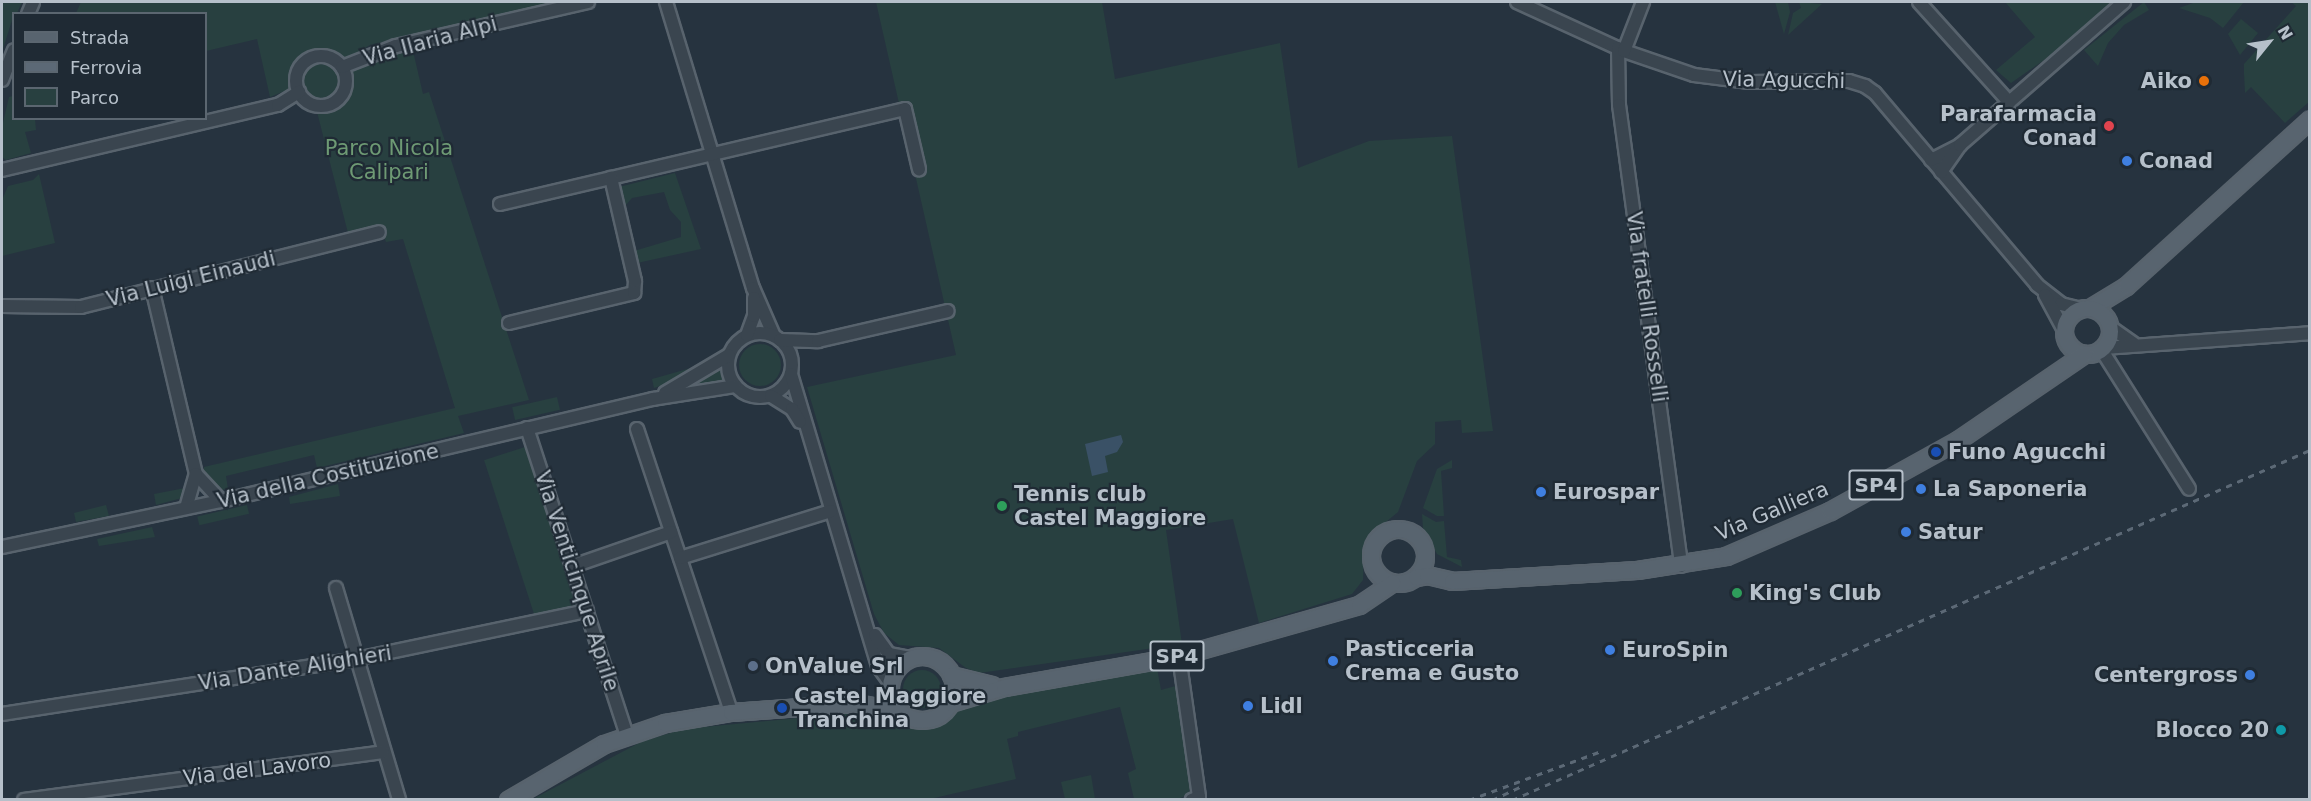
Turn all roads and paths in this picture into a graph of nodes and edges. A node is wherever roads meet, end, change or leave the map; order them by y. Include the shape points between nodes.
1 (588, 2) edge
2 (666, 2) edge
3 (1517, 2) edge
4 (1644, 2) edge
5 (1919, 2) edge
6 (2124, 2) edge
7 (1621, 50) junction
8 (12, 55) edge
9 (342, 67) junction
10 (2, 80) edge
11 (299, 92) junction
12 (2009, 102) junction
13 (2310, 119) edge
14 (1960, 145) junction
15 (711, 154) junction
16 (1931, 160) junction
17 (919, 169) dead end
18 (2, 170) edge
19 (1941, 172) junction
20 (611, 178) junction
21 (500, 204) dead end
22 (379, 232) dead end
23 (2126, 286) junction
24 (152, 288) junction
25 (753, 288) junction
26 (2043, 292) junction
27 (2, 306) edge
28 (2085, 309) junction
29 (948, 311) dead end
30 (509, 323) dead end
31 (2109, 325) junction
32 (2065, 333) junction
33 (2310, 333) edge
34 (747, 335) junction
35 (777, 338) junction
36 (818, 341) junction
37 (2134, 344) junction
38 (2102, 349) junction
39 (2084, 354) junction
40 (729, 355) junction
41 (2054, 370) junction
42 (792, 371) junction
43 (735, 386) junction
44 (771, 396) junction
45 (653, 399) junction
46 (527, 428) junction
47 (637, 429) dead end
48 (805, 430) junction
49 (196, 474) junction
50 (2189, 489) dead end
51 (221, 501) junction
52 (186, 508) junction
53 (831, 511) junction
54 (670, 532) junction
55 (2, 547) edge
56 (1425, 549) junction
57 (680, 558) junction
58 (573, 566) junction
59 (1682, 566) junction
60 (1374, 567) junction
61 (1416, 577) junction
62 (1470, 578) junction
63 (1392, 583) junction
64 (336, 588) dead end
65 (862, 605) junction
66 (1346, 607) junction
67 (587, 611) junction
68 (1179, 656) junction
69 (910, 658) junction
70 (357, 659) junction
71 (951, 675) junction
72 (1004, 687) junction
73 (891, 688) junction
74 (857, 703) junction
75 (950, 703) junction
76 (900, 711) junction
77 (731, 712) junction
78 (2, 714) edge
79 (627, 735) junction
80 (383, 752) junction
81 (62, 797) edge
82 (24, 800) edge
83 (399, 800) edge
84 (508, 800) edge
85 (1192, 800) edge

1 - 9 street, Via Ilaria Alpi via 396,46
2 - 15 street
3 - 7 street, Via Agucchi
4 - 7 street
5 - 12 street
6 - 12 street
7 - 16 street, Via Agucchi via 1665,67 1720,80 1856,82 1875,93
7 - 59 street, Via fratelli Rosselli via 1619,105
8 - 10 street
9 - 11 street, Via Ilaria Alpi via 323,55 308,59 297,74
9 - 11 street, Via Ilaria Alpi via 346,82 335,101 315,105
11 - 18 street via 278,105
12 - 14 street
13 - 23 main road
14 - 16 street
14 - 19 street
15 - 17 street via 905,109
15 - 20 street
15 - 25 street
16 - 19 street, Via Agucchi
19 - 26 street, Via Agucchi
20 - 21 street
20 - 30 street via 635,281 634,293
22 - 24 street, Via Luigi Einaudi
23 - 28 main road
23 - 31 main road
24 - 27 street, Via Luigi Einaudi via 71,308
24 - 49 street
25 - 34 street via 754,316
25 - 35 street
26 - 28 street via 2061,304
26 - 32 street
28 - 31 main road via 2101,312
28 - 32 main road via 2071,315
29 - 36 street
31 - 37 street
31 - 38 main road via 2110,337
32 - 39 main road via 2072,348
32 - 41 main road
33 - 37 street
34 - 35 street
34 - 40 street
35 - 36 street
35 - 42 street via 789,349
36 - 42 street
37 - 38 street
38 - 39 main road
38 - 50 street
39 - 41 main road, Via Galliera
40 - 43 street via 728,371
40 - 45 street, Via della Costituzione
41 - 59 main road, Via Galliera / SP4 via 1989,421 1830,511 1750,547
42 - 44 street via 784,387
42 - 48 street
43 - 44 street via 747,395
43 - 45 street, Via della Costituzione
44 - 48 street via 792,409
45 - 46 street, Via della Costituzione
46 - 51 street, Via della Costituzione
46 - 58 street, Via Venticinque Aprile
47 - 54 street
48 - 53 street
49 - 51 street
49 - 52 street
51 - 52 street, Via della Costituzione
52 - 55 street, Via della Costituzione
53 - 57 street
53 - 65 street
54 - 57 street
54 - 58 street
56 - 60 main road via 1415,534 1392,529 1374,544
56 - 61 main road via 1424,567
56 - 62 main road, Via Galliera / SP4 via 1439,566
57 - 77 street
58 - 67 street, Via Venticinque Aprile
59 - 62 main road, Via Galliera / SP4
60 - 63 main road
60 - 66 main road via 1362,594
61 - 62 main road, Via Galliera / SP4 via 1435,576 1452,581
61 - 63 main road
63 - 66 main road, SP4 via 1359,605
64 - 70 street
65 - 69 street via 881,647 893,657
65 - 73 street via 878,666
66 - 68 main road, SP4
67 - 70 street, Via Dante Alighieri
67 - 79 street, Via Venticinque Aprile
68 - 72 main road, SP4
68 - 85 street via 1199,797
69 - 71 main road, SP4 via 934,658
69 - 73 main road via 899,666
70 - 78 street, Via Dante Alighieri
70 - 80 street
71 - 72 main road, SP4
71 - 75 main road via 954,690
72 - 75 main road, SP4
73 - 74 main road
73 - 76 main road
74 - 76 main road
74 - 77 main road
75 - 76 main road, SP4 via 930,719 911,718
77 - 79 main road via 679,720
79 - 84 main road
80 - 81 street, Via del Lavoro
80 - 83 street
81 - 82 street, Via del Lavoro

